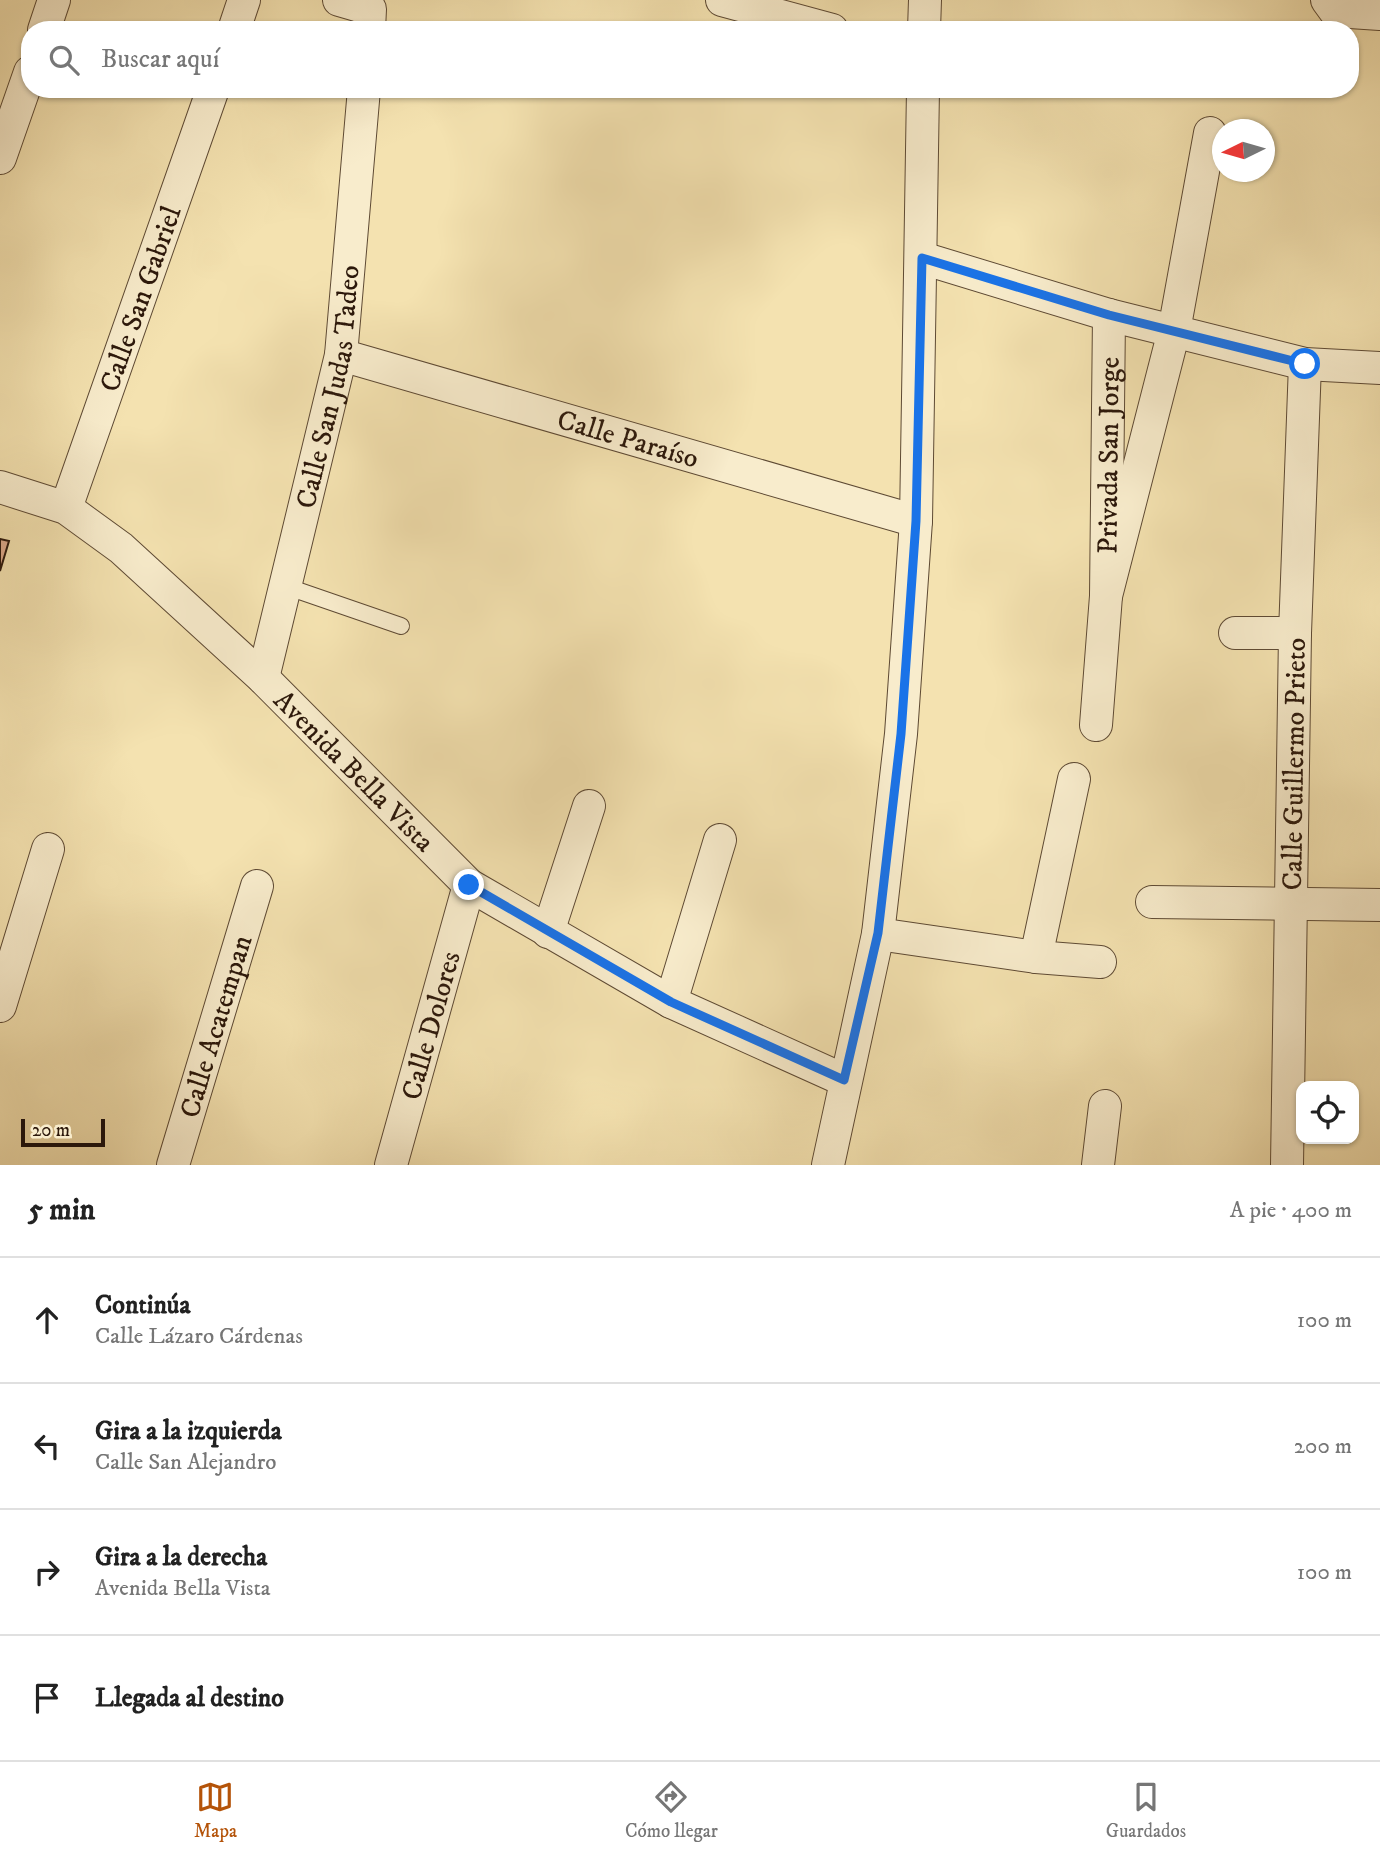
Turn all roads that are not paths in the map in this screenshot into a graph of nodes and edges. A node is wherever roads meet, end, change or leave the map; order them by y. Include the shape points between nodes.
1 (54, 0) edge
2 (244, 0) edge
3 (339, 0) edge
4 (722, 0) edge
5 (925, 0) edge
6 (1331, 5) edge
7 (1380, 14) edge
8 (370, 20) edge
9 (47, 21) edge
10 (237, 21) edge
11 (799, 21) edge
12 (924, 21) edge
13 (21, 98) edge
14 (210, 98) edge
15 (363, 98) edge
16 (923, 98) edge
17 (1210, 133) dead end
18 (0, 158) edge
19 (922, 258) junction
20 (1109, 315) junction
21 (1174, 331) junction
22 (341, 355) junction
23 (1305, 364) junction
24 (1380, 368) edge
25 (0, 487) edge
26 (66, 508) junction
27 (916, 521) junction
28 (285, 586) junction
29 (1106, 596) junction
30 (401, 626) dead end
31 (1236, 633) dead end
32 (1295, 633) junction
33 (263, 678) junction
34 (1097, 725) dead end
35 (1074, 779) dead end
36 (589, 806) dead end
37 (720, 840) dead end
38 (48, 849) dead end
39 (469, 885) junction
40 (257, 886) dead end
41 (1152, 902) dead end
42 (1291, 905) junction
43 (1380, 905) edge
44 (548, 932) junction
45 (878, 933) junction
46 (1036, 957) junction
47 (1100, 962) dead end
48 (671, 1002) junction
49 (0, 1006) edge
50 (844, 1080) junction
51 (1105, 1106) dead end
52 (173, 1165) edge
53 (391, 1165) edge
54 (828, 1165) edge
55 (1098, 1165) edge
56 (1287, 1165) edge

1 - 9 street
2 - 10 street
3 - 8 street
4 - 11 street
5 - 12 street
6 - 7 street
13 - 18 street
14 - 26 street, Calle San Gabriel
15 - 22 street, Calle San Judas Tadeo
16 - 19 street
17 - 21 street, Privada San Jorge
19 - 20 street
19 - 27 street
20 - 21 street
20 - 29 street, Privada San Jorge
21 - 23 street
21 - 29 street, Privada San Jorge
22 - 27 street, Calle Paraíso
22 - 28 street, Calle San Judas Tadeo
23 - 24 street
23 - 32 street, Calle Guillermo Prieto
25 - 26 street, Avenida Bella Vista
26 - 33 street, Avenida Bella Vista via 121,548
27 - 45 street via 901,734
28 - 30 lane
28 - 33 street, Calle San Judas Tadeo
29 - 34 street, Privada San Jorge
31 - 32 street
32 - 42 street, Calle Guillermo Prieto
33 - 39 street, Avenida Bella Vista
35 - 46 street
36 - 44 street
37 - 48 street
38 - 49 street
39 - 44 street, Avenida Bella Vista
39 - 53 street, Calle Dolores
40 - 52 street, Calle Acatempan
41 - 42 street
42 - 43 street
42 - 56 street, Calle Guillermo Prieto
44 - 48 street, Avenida Bella Vista
45 - 46 street
45 - 50 street
46 - 47 street
48 - 50 street, Avenida Bella Vista
50 - 54 street
51 - 55 street

